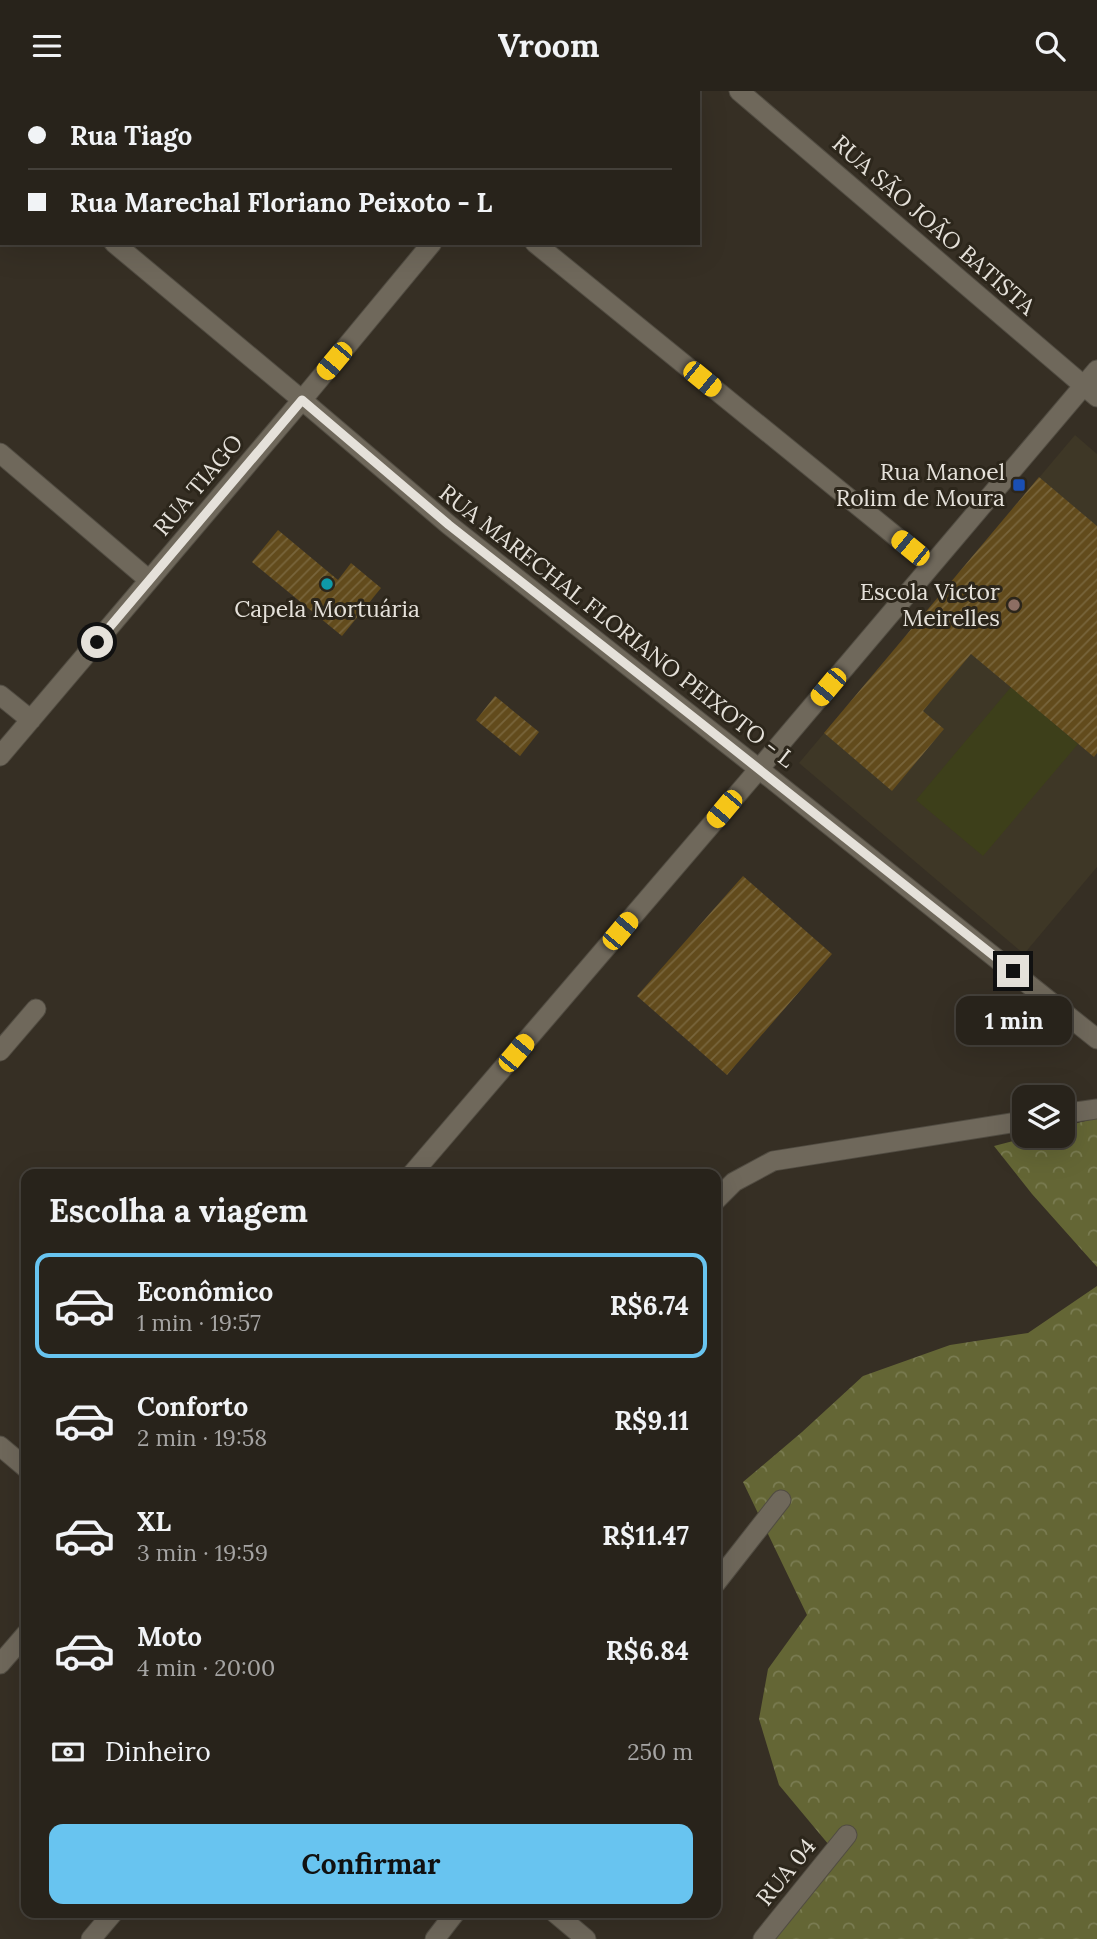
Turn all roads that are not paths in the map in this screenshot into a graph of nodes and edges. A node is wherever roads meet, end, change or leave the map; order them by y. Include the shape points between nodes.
1 (739, 91) edge
2 (116, 245) edge
3 (430, 245) edge
4 (537, 245) edge
5 (1097, 370) edge
6 (1090, 391) edge
7 (302, 400) junction
8 (0, 453) edge
9 (931, 565) junction
10 (149, 580) junction
11 (0, 695) edge
12 (31, 720) junction
13 (0, 757) edge
14 (759, 769) junction
15 (36, 1009) dead end
16 (1097, 1039) edge
17 (0, 1051) edge
18 (1097, 1109) edge
19 (1075, 1112) edge
20 (1012, 1123) edge
21 (416, 1169) edge
22 (721, 1195) edge
23 (0, 1446) edge
24 (21, 1464) edge
25 (781, 1500) dead end
26 (721, 1577) edge
27 (21, 1639) edge
28 (0, 1664) edge
29 (847, 1835) dead end
30 (109, 1918) edge
31 (451, 1918) edge
32 (561, 1918) edge
33 (91, 1939) edge
34 (435, 1939) edge
35 (586, 1939) edge
36 (763, 1939) edge

1 - 6 street, RUA SÃO JOÃO BATISTA
2 - 7 street, RUA MARECHAL FLORIANO PEIXOTO - L
3 - 7 street, RUA TIAGO
4 - 9 street
5 - 6 street
6 - 9 street
7 - 10 street, RUA TIAGO
7 - 14 street, RUA MARECHAL FLORIANO PEIXOTO - L via 449,525
8 - 10 street
9 - 14 street
10 - 12 street, RUA TIAGO
11 - 12 street
12 - 13 street, RUA TIAGO
14 - 16 street, RUA MARECHAL FLORIANO PEIXOTO - L
14 - 21 street
15 - 17 street
18 - 19 street
20 - 22 street via 773,1161 734,1182
23 - 24 street
25 - 26 street
27 - 28 street
29 - 36 street, RUA 04
30 - 33 street
31 - 34 street
32 - 35 street

